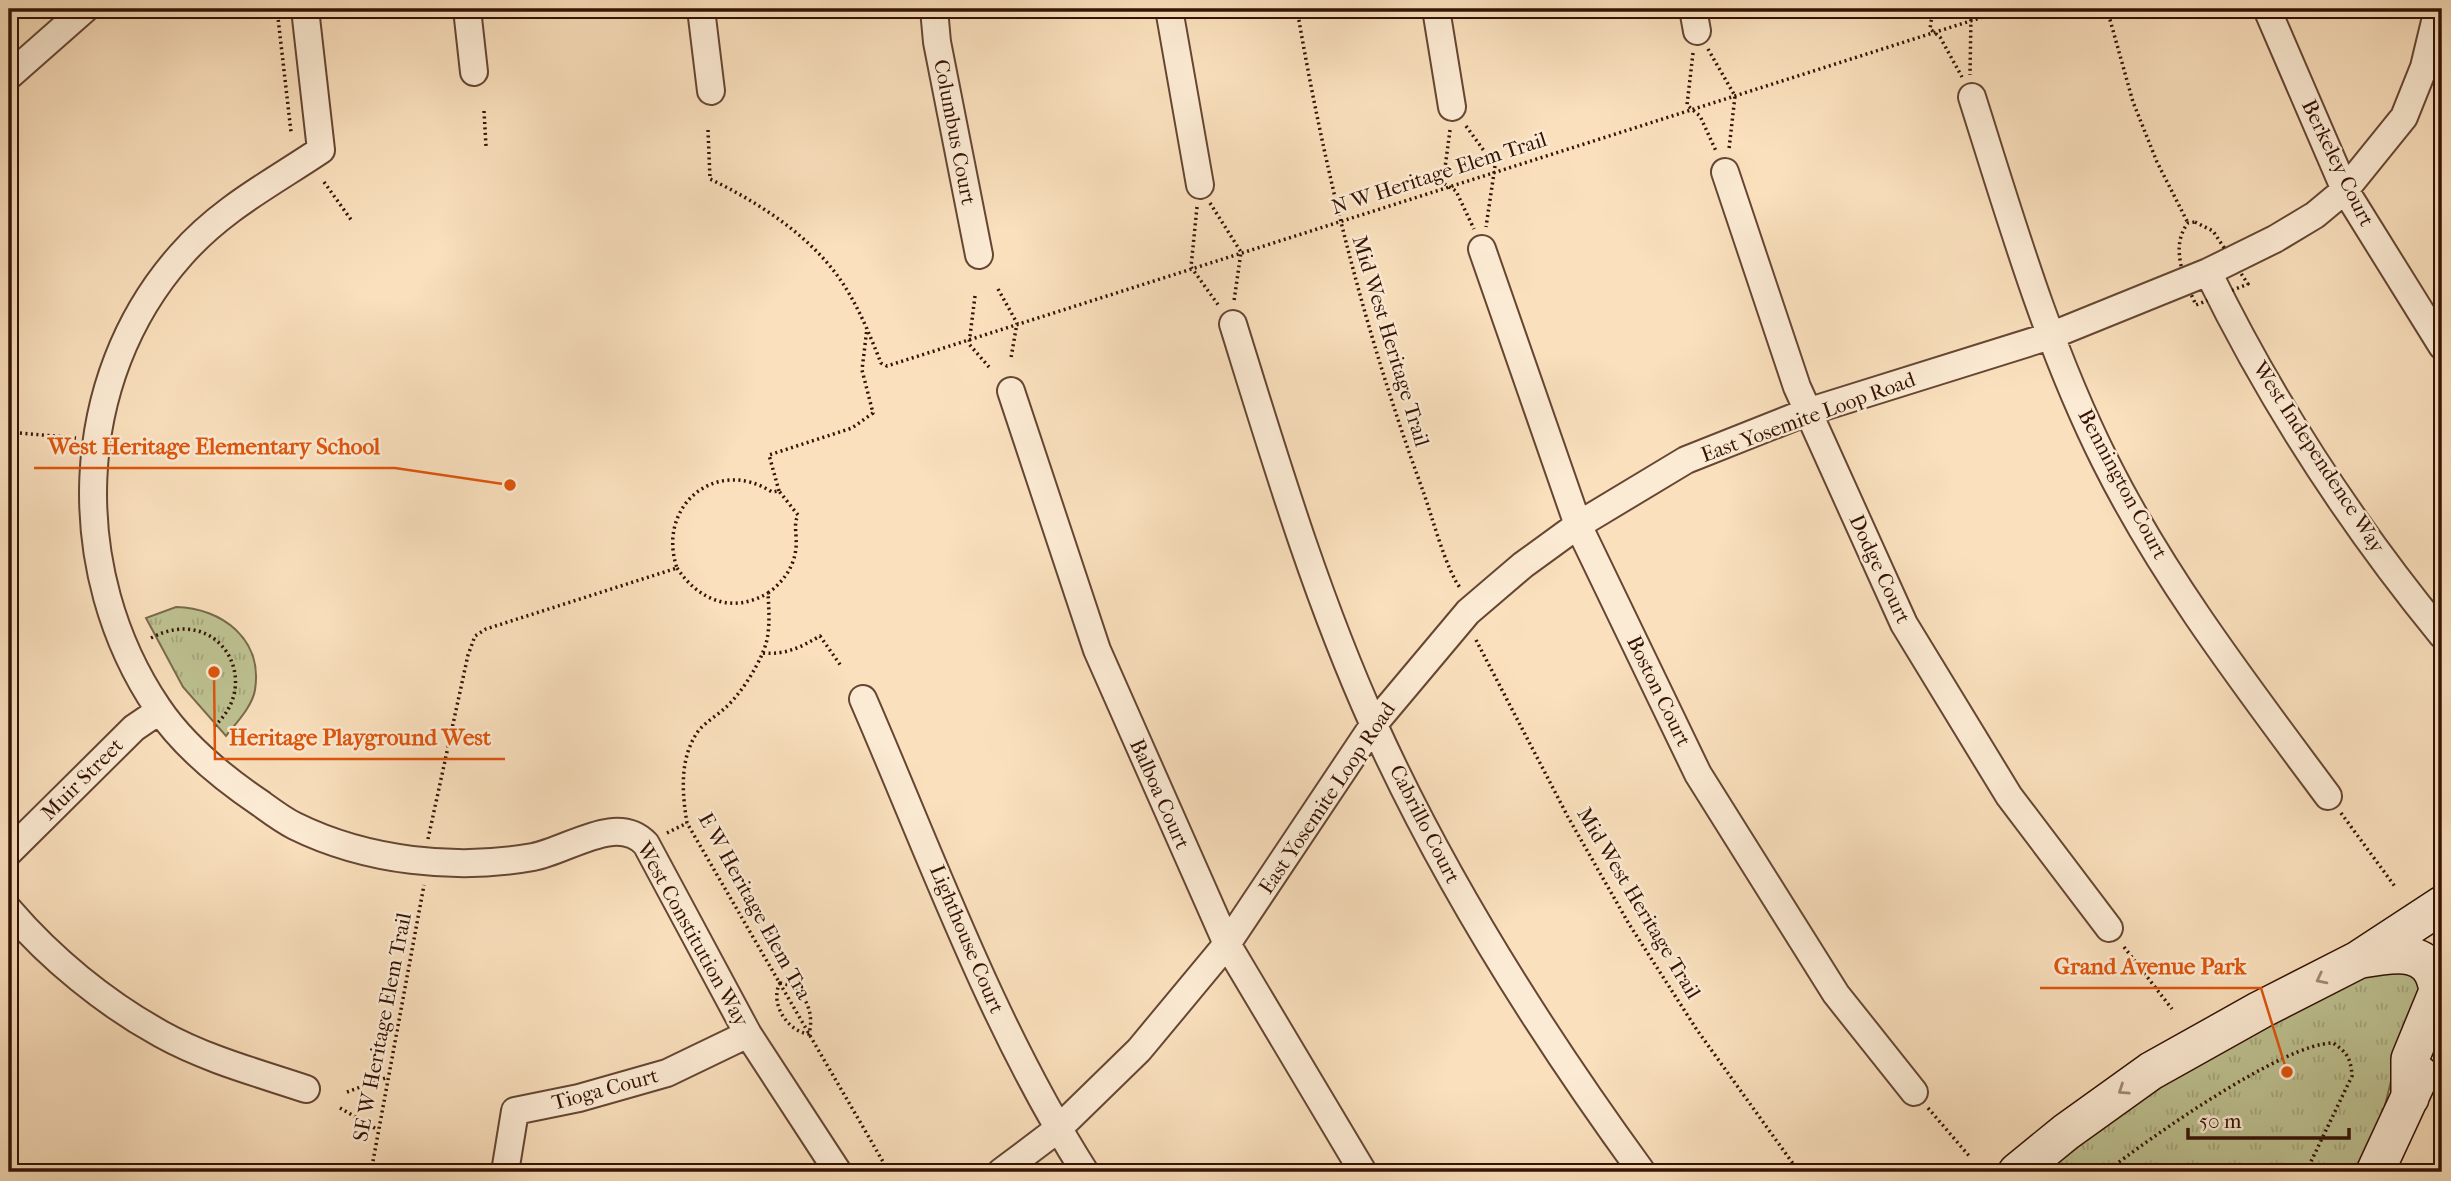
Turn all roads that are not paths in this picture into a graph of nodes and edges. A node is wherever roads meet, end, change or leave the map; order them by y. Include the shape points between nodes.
1 (85, 9) edge
2 (305, 9) edge
3 (467, 9) edge
4 (701, 9) edge
5 (934, 9) edge
6 (1169, 9) edge
7 (1436, 9) edge
8 (2267, 9) edge
9 (2440, 10) edge
10 (474, 72) dead end
11 (9, 76) edge
12 (711, 90) dead end
13 (1972, 97) road end
14 (1452, 107) road end
15 (1725, 172) road end
16 (1200, 185) road end
17 (2346, 190) junction
18 (1482, 249) road end
19 (979, 255) dead end
20 (2208, 272) junction
21 (1233, 324) road end
22 (2050, 336) junction
23 (2442, 346) edge
24 (1011, 391) dead end
25 (1807, 412) junction
26 (1578, 524) junction
27 (2442, 635) edge
28 (863, 699) dead end
29 (159, 711) junction
30 (1374, 724) junction
31 (2328, 796) road end
32 (9, 852) edge
33 (2442, 905) edge
34 (9, 910) edge
35 (2109, 928) road end
36 (1227, 944) junction
37 (2358, 960) junction
38 (2442, 1031) edge
39 (748, 1034) junction
40 (306, 1089) dead end
41 (1914, 1092) road end
42 (2410, 1098) junction
43 (1058, 1129) junction
44 (505, 1172) edge
45 (838, 1172) edge
46 (1001, 1172) edge
47 (1084, 1172) edge
48 (1363, 1172) edge
49 (1642, 1172) edge
50 (2017, 1172) edge
51 (2375, 1172) edge

1 - 11 street
2 - 29 street, West Constitution Way via 321,150 240,201 179,257 132,327 114,371 96,439 90,496 96,557 117,631
3 - 10 street
4 - 12 street
5 - 19 street, Columbus Court
6 - 16 street
7 - 14 street
8 - 17 street, Berkeley Court
9 - 17 street, East Yosemite Loop Road via 2404,117
13 - 22 street, Bennington Court
15 - 25 street, Dodge Court
17 - 20 street, East Yosemite Loop Road via 2275,239
17 - 23 street, Berkeley Court
18 - 26 street, Boston Court
20 - 22 street, East Yosemite Loop Road
20 - 27 street, West Independence Way via 2289,419 2346,507
21 - 30 street, Cabrillo Court via 1297,533
22 - 25 street, East Yosemite Loop Road
22 - 31 street, Bennington Court via 2105,462 2200,625
24 - 36 street, Balboa Court via 1097,650
25 - 26 street, East Yosemite Loop Road via 1686,460
25 - 35 street, Dodge Court via 1904,624 2008,796
26 - 30 street, East Yosemite Loop Road via 1468,612
26 - 41 street, Boston Court via 1699,774 1836,994
28 - 43 street, Lighthouse Court via 1000,1018
29 - 32 street, Muir Street via 134,728
29 - 39 street, West Constitution Way via 227,782 295,826 363,852 462,863 502,862 537,856 608,832 632,832 646,844
30 - 36 street, East Yosemite Loop Road
30 - 49 street, Cabrillo Court via 1467,906 1565,1066
33 - 37 street
34 - 40 street via 69,969 163,1035
36 - 43 street, East Yosemite Loop Road via 1139,1050
36 - 48 street, Balboa Court
37 - 42 street via 2408,954 2426,966 2436,982 2438,991 2410,1059
37 -> 50 street via 2151,1071
38 - 42 street
39 - 44 street, Tioga Court via 667,1073 515,1111
39 - 45 street, West Constitution Way
42 - 51 street
43 - 46 street, East Yosemite Loop Road
43 - 47 street, Lighthouse Court

